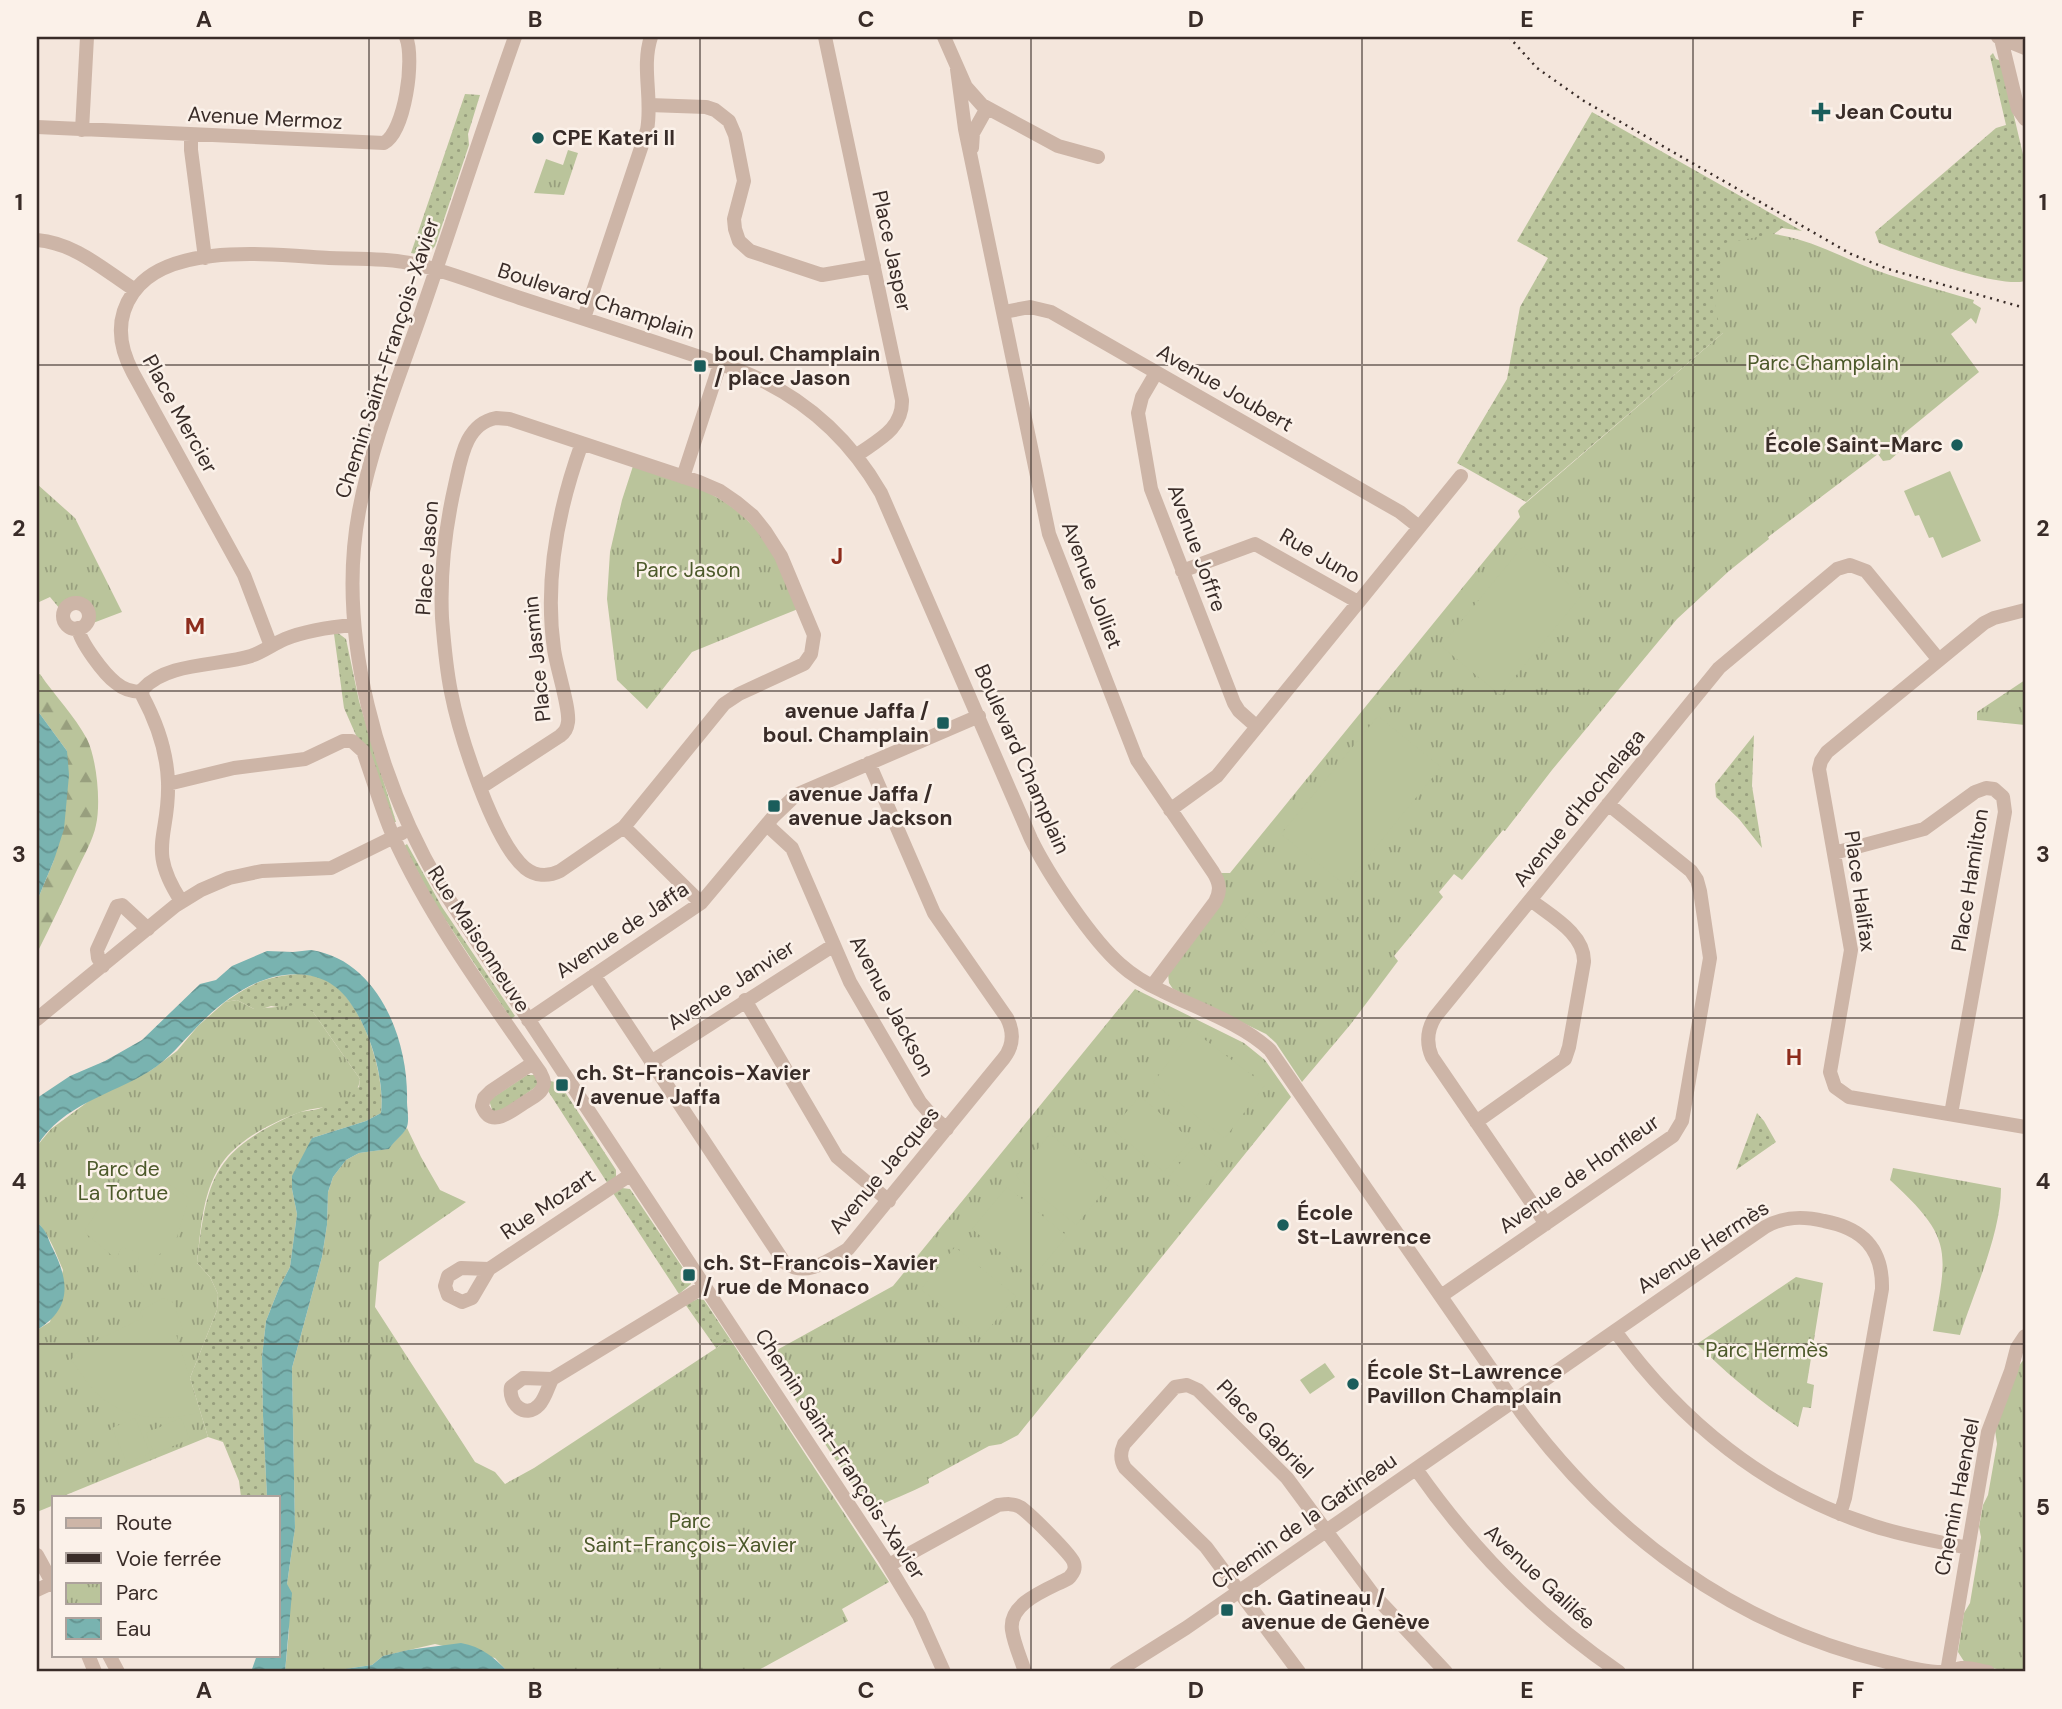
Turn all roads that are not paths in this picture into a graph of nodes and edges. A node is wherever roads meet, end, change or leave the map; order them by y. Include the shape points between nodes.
1 (88, 37) edge
2 (406, 37) edge
3 (515, 37) edge
4 (651, 37) edge
5 (825, 37) edge
6 (944, 37) edge
7 (2000, 38) edge
8 (2025, 48) edge
9 (957, 69) junction
10 (649, 105) junction
11 (987, 108) junction
12 (2025, 117) edge
13 (37, 127) edge
14 (82, 130) junction
15 (2025, 134) edge
16 (191, 135) junction
17 (971, 152) junction
18 (1098, 157) dead end
19 (37, 240) edge
20 (205, 258) junction
21 (874, 266) junction
22 (436, 270) junction
23 (135, 290) junction
24 (1004, 312) junction
25 (584, 318) junction
26 (720, 364) junction
27 (1156, 373) junction
28 (582, 443) junction
29 (857, 455) junction
30 (1461, 476) dead end
31 (683, 477) junction
32 (1419, 527) junction
33 (1182, 571) junction
34 (1358, 602) junction
35 (2025, 610) edge
36 (354, 625) junction
37 (78, 628) dead end
38 (271, 646) junction
39 (1939, 660) junction
40 (142, 692) junction
41 (979, 716) junction
42 (1257, 727) junction
43 (869, 763) junction
44 (168, 784) junction
45 (480, 788) junction
46 (1608, 804) junction
47 (1170, 810) junction
48 (767, 825) junction
49 (624, 827) junction
50 (411, 829) junction
51 (393, 836) junction
52 (1834, 853) junction
53 (181, 901) junction
54 (1532, 901) junction
55 (701, 903) junction
56 (149, 929) junction
57 (834, 945) junction
58 (103, 966) junction
59 (594, 975) junction
60 (1152, 986) junction
61 (745, 1000) junction
62 (37, 1019) edge
63 (528, 1020) junction
64 (651, 1062) junction
65 (533, 1063) dead end
66 (1951, 1114) junction
67 (1476, 1122) junction
68 (2025, 1127) edge
69 (947, 1129) junction
70 (631, 1175) junction
71 (888, 1201) junction
72 (1546, 1223) junction
73 (489, 1269) dead end
74 (705, 1286) junction
75 (1441, 1296) junction
76 (1615, 1331) junction
77 (2025, 1336) edge
78 (2025, 1350) edge
79 (2011, 1371) junction
80 (552, 1378) dead end
81 (1514, 1401) junction
82 (1416, 1469) junction
83 (1840, 1514) junction
84 (1325, 1531) junction
85 (1968, 1548) junction
86 (45, 1561) edge
87 (889, 1565) junction
88 (52, 1582) edge
89 (1238, 1592) junction
90 (110, 1656) edge
91 (118, 1672) edge
92 (944, 1672) edge
93 (1025, 1672) edge
94 (1116, 1672) edge
95 (1299, 1672) edge
96 (1446, 1672) edge
97 (1619, 1672) edge
98 (1947, 1672) edge
99 (1988, 1672) edge

1 - 14 street
2 - 16 street, Avenue Mermoz via 407,88 388,141
3 - 22 street, Chemin Saint-François-Xavier
4 - 10 street via 647,51
5 - 21 street, Place Jasper
6 - 9 street
7 - 8 street
7 - 12 street via 2018,109
9 - 11 street via 971,94
9 - 17 street, Avenue Jolliet
10 - 21 street via 705,107 729,121 744,181 735,229 746,248 822,275
10 - 25 street via 647,130
11 - 17 street, Avenue Jolliet via 973,133
11 - 18 street via 1058,146
12 - 15 street
13 - 14 street, Avenue Mermoz
14 - 16 street, Avenue Mermoz
16 - 20 street
17 - 24 street, Avenue Jolliet
19 - 23 street via 68,247
20 - 22 street, Place Mercier via 266,254 397,261
20 - 23 street, Place Mercier via 170,265
21 - 29 street, Place Jasper via 902,407 897,425
22 - 25 street, Boulevard Champlain
22 - 36 street, Chemin Saint-François-Xavier via 362,496 354,550
23 - 38 street, Place Mercier via 120,327 124,355 244,575
24 - 27 street, Avenue Joubert via 1045,309
24 - 47 street, Avenue Jolliet via 1049,534 1134,752
25 - 26 street, Boulevard Champlain
26 - 29 street, Boulevard Champlain via 764,380 796,399
26 - 31 street
27 - 32 street, Avenue Joubert
27 - 33 street, Avenue Joffre via 1140,403 1138,419 1153,495
28 - 31 street, Place Jason
28 - 45 street, Place Jasmin via 562,504 552,576 552,635 568,713 566,728
28 - 45 street, Place Jason via 496,418 477,425 465,448 446,536 442,621 451,694
29 - 41 street, Boulevard Champlain via 886,502
30 - 32 street
31 - 49 street, Place Jason via 729,497 765,531 812,627 813,648 798,669 724,704
32 - 34 street
33 - 34 street, Rue Juno via 1255,544
33 - 42 street, Avenue Joffre via 1234,703
34 - 42 street
35 - 39 street, Place Halifax via 1987,621
36 - 38 street via 310,631
36 - 50 street, Chemin Saint-François-Xavier via 369,708
37 - 40 street via 82,641 115,683
38 - 40 street via 252,656 166,675
39 - 46 street, Avenue d'Hochelaga via 1866,571 1842,567 1724,662
39 - 52 street, Place Halifax via 1822,757 1819,769
40 - 44 street via 160,739
41 - 43 street, Avenue de Jaffa
41 - 60 street, Boulevard Champlain via 1048,869 1106,950
42 - 47 street via 1214,779
43 - 48 street, Avenue de Jaffa via 796,795
43 - 69 street, Avenue Jacques via 934,913 1012,1030 1007,1054
44 - 51 street, Rue Maisonneuve via 234,768 298,761 352,741 363,751
44 - 53 street via 161,859
45 - 49 street, Place Jason via 512,852 535,874 560,871
46 - 54 street, Avenue d'Hochelaga
46 - 72 street, Avenue de Honfleur via 1694,875 1710,958 1680,1126 1673,1136
47 - 60 street, Avenue Jolliet via 1216,877 1219,895
48 - 55 street, Avenue de Jaffa
48 - 57 street, Avenue Jackson via 792,848
49 - 55 street
50 - 51 street
50 - 63 street, Chemin Saint-François-Xavier via 449,901
51 - 53 street via 336,866 251,873 219,882
51 - 65 street, Rue Maisonneuve via 426,901
52 - 66 street, Place Halifax via 1851,954 1830,1072 1834,1086 1849,1097
52 - 66 street, Place Hamilton via 1924,829 1980,790 1994,789 2003,797 2005,812
53 - 56 street
54 - 67 street, Avenue d'Hochelaga via 1429,1031 1432,1057
54 - 67 street via 1577,938 1583,950 1569,1047 1561,1063
55 - 59 street, Avenue de Jaffa
56 - 58 street
56 - 58 street via 118,905 97,950
57 - 61 street, Avenue Janvier
57 - 69 street, Avenue Jackson via 923,1107
58 - 62 street
59 - 63 street, Avenue de Jaffa
59 - 64 street, Avenue Jacques
60 - 75 street, Boulevard Champlain via 1248,1033 1270,1050
61 - 64 street, Avenue Janvier
61 - 71 street via 837,1157
63 - 70 street, Chemin Saint-François-Xavier
64 - 71 street, Avenue Jacques via 787,1264 811,1268 848,1249
66 - 68 street, Place Halifax
67 - 72 street, Avenue d'Hochelaga
69 - 71 street, Avenue Jacques
70 - 73 street, Rue Mozart
70 - 74 street, Chemin Saint-François-Xavier
72 - 75 street, Avenue de Honfleur
74 - 80 street
74 - 87 street, Chemin Saint-François-Xavier
75 - 81 street, Boulevard Champlain
76 - 81 street, Avenue Hermès
76 - 83 street via 1663,1391 1719,1443 1787,1489
76 - 83 street, Avenue Hermès via 1776,1222 1794,1217 1817,1219 1862,1236 1879,1262 1882,1289
77 - 79 street, Chemin Haendel
78 - 79 street
79 - 85 street, Chemin Haendel via 1988,1432
81 - 82 street, Chemin de la Gatineau
81 - 98 street, Boulevard Champlain via 1594,1498 1642,1542 1703,1585 1761,1617 1825,1644 1890,1663
82 - 84 street, Chemin de la Gatineau
82 - 97 street, Avenue Galilée via 1460,1529 1511,1584
83 - 85 street via 1889,1531
84 - 89 street, Chemin de la Gatineau
84 - 89 street, Place Gabriel via 1290,1481 1198,1390 1187,1385 1172,1389 1124,1444 1122,1461 1202,1543
84 - 96 street via 1385,1609
85 - 98 street, Chemin Haendel
86 - 88 street
87 - 92 street, Chemin Saint-François-Xavier
87 - 93 street via 998,1505 1021,1508 1070,1555 1074,1565 1069,1578 1023,1604 1014,1615 1012,1630
89 - 94 street, Chemin de la Gatineau
89 - 95 street
90 - 91 street
98 - 99 street, Boulevard Champlain via 1964,1668

